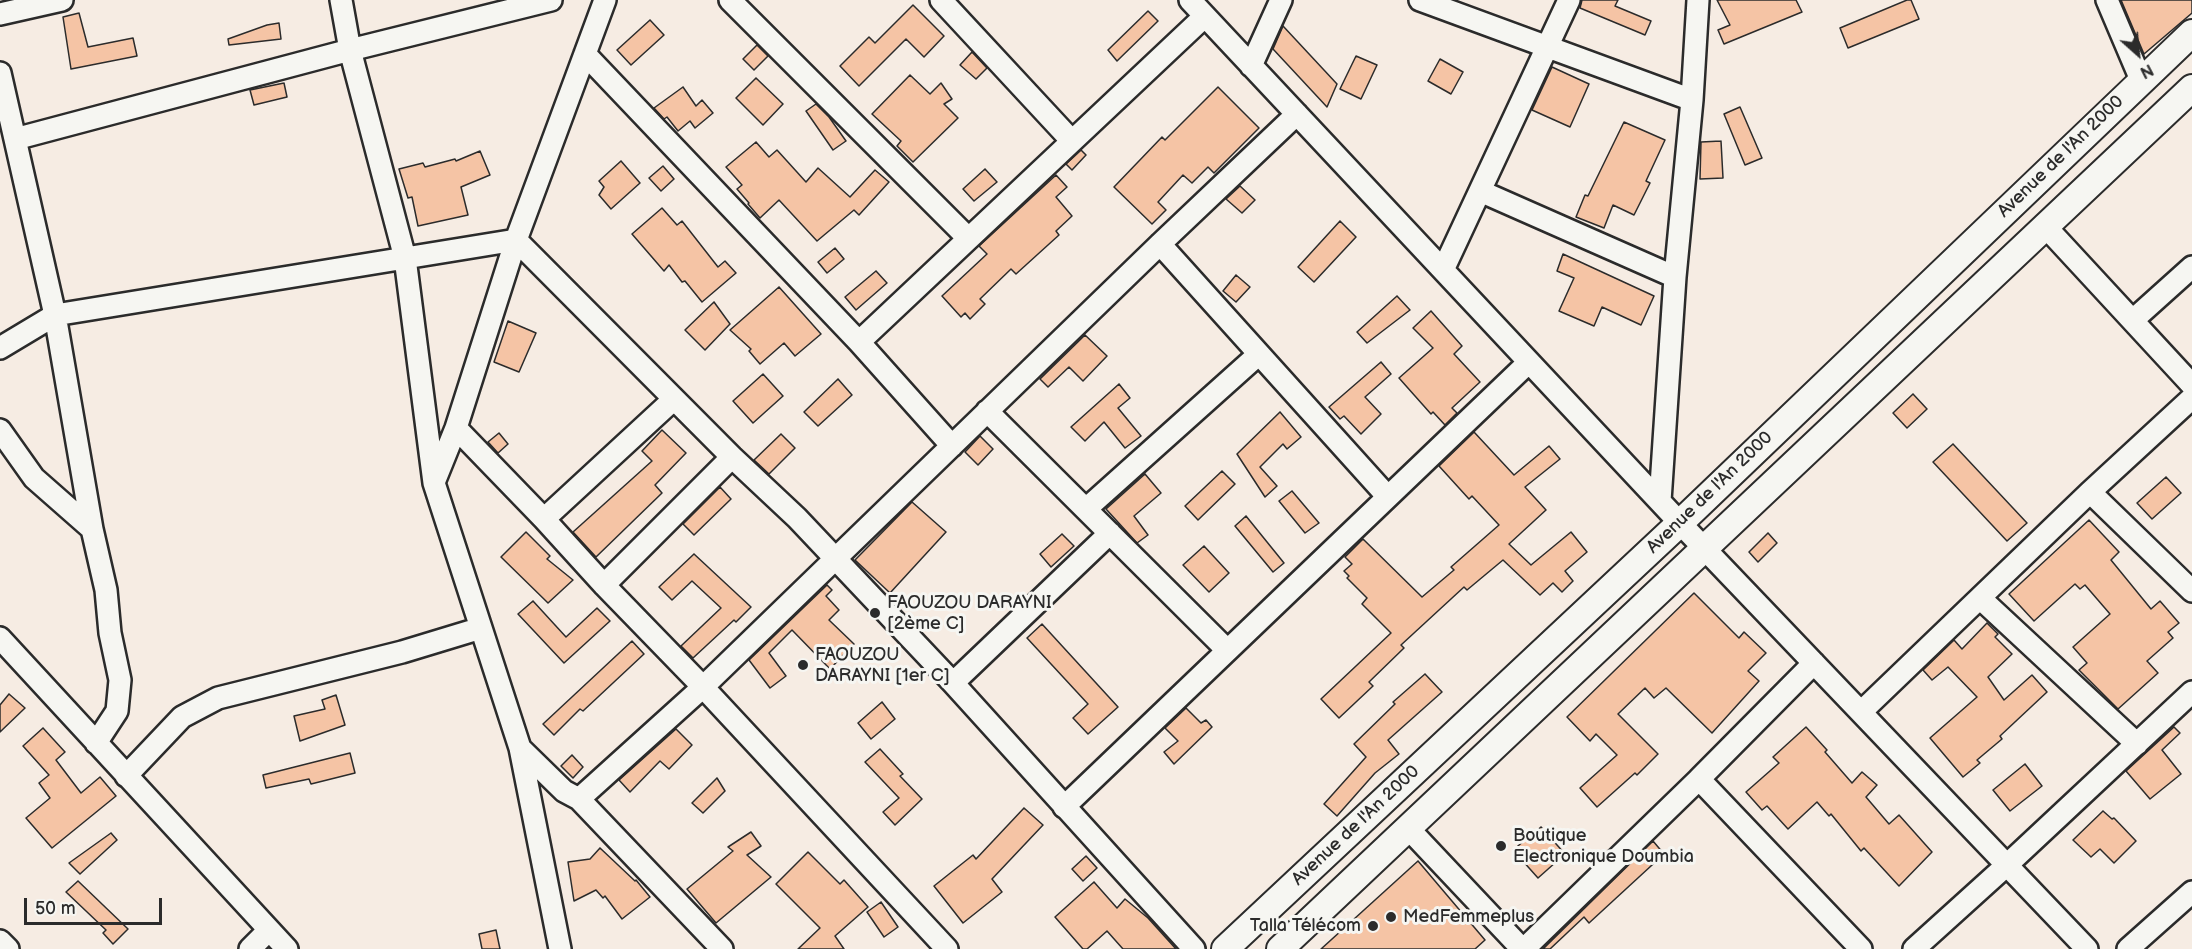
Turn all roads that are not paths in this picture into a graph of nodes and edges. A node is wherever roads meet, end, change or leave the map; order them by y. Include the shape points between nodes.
1 (62, 0) edge
2 (341, 0) edge
3 (551, 0) edge
4 (605, 0) edge
5 (730, 0) edge
6 (942, 0) edge
7 (1190, 0) edge
8 (1281, 0) edge
9 (1420, 0) edge
10 (1569, 0) edge
11 (1698, 0) edge
12 (2108, 0) edge
13 (0, 14) edge
14 (1205, 16) junction
15 (2192, 33) edge
16 (1548, 46) junction
17 (350, 50) junction
18 (585, 54) junction
19 (1251, 66) junction
20 (0, 73) edge
21 (2141, 80) junction
22 (2192, 88) edge
23 (1692, 100) junction
24 (1297, 114) junction
25 (15, 139) junction
26 (1071, 140) junction
27 (1480, 191) junction
28 (2045, 226) junction
29 (968, 238) junction
30 (516, 240) junction
31 (1160, 244) junction
32 (405, 258) junction
33 (2192, 267) edge
34 (1443, 270) junction
35 (1675, 277) junction
36 (55, 315) junction
37 (2133, 320) junction
38 (859, 342) junction
39 (0, 348) edge
40 (1259, 354) junction
41 (1529, 362) junction
42 (2192, 385) edge
43 (2192, 398) edge
44 (674, 399) junction
45 (987, 411) junction
46 (456, 428) junction
47 (0, 430) edge
48 (952, 446) junction
49 (732, 457) junction
50 (434, 483) junction
51 (2090, 492) junction
52 (1388, 497) junction
53 (1660, 501) junction
54 (1086, 509) junction
55 (544, 519) junction
56 (1680, 523) junction
57 (92, 529) junction
58 (1110, 533) junction
59 (1703, 547) junction
60 (835, 558) junction
61 (604, 585) junction
62 (2192, 591) edge
63 (1980, 598) junction
64 (481, 628) junction
65 (0, 638) edge
66 (1227, 650) junction
67 (1814, 663) junction
68 (953, 683) junction
69 (703, 687) junction
70 (2192, 692) edge
71 (1861, 712) junction
72 (96, 743) junction
73 (2137, 744) junction
74 (520, 748) junction
75 (126, 776) junction
76 (1699, 779) junction
77 (579, 799) junction
78 (1064, 807) junction
79 (1407, 827) junction
80 (2008, 864) junction
81 (2192, 892) edge
82 (269, 930) junction
83 (0, 941) edge
84 (8, 949) edge
85 (250, 949) edge
86 (287, 949) edge
87 (560, 949) edge
88 (722, 949) edge
89 (947, 949) edge
90 (1194, 949) edge
91 (1225, 949) edge
92 (1280, 949) edge
93 (1523, 949) edge
94 (1861, 949) edge
95 (1914, 949) edge
96 (2087, 949) edge
97 (2128, 949) edge

1 - 13 street
2 - 17 street
3 - 17 street
4 - 18 street
5 - 29 street
6 - 26 street
7 - 14 street
8 - 19 street
9 - 16 street
10 - 16 street
11 - 23 street
12 - 21 street
14 - 19 street
14 - 26 street
15 - 21 main road, Avenue de l'An 2000
16 - 23 street
16 - 27 street
17 - 25 street
17 - 32 street
18 - 30 street
18 - 38 street
19 - 24 street
20 - 25 street
21 - 56 main road, Avenue de l'An 2000
22 - 28 main road, Avenue de l'An 2000
23 - 35 street
24 - 31 street
24 - 34 street
25 - 36 street
26 - 29 street
27 - 34 street
27 - 35 street
28 - 37 street
28 - 59 main road, Avenue de l'An 2000
29 - 38 street
30 - 32 street
30 - 44 street
30 - 46 street
31 - 40 street
31 - 45 street
32 - 36 street
32 - 50 street
33 - 37 street
34 - 41 street
35 - 53 street
36 - 39 street
36 - 57 street
37 - 42 street
38 - 48 street
40 - 52 street
40 - 54 street
41 - 52 street
41 - 53 street
43 - 51 street
44 - 49 street
44 - 55 street
45 - 48 street
45 - 54 street
46 - 50 street
46 - 55 street
47 - 57 street via 34,478
48 - 60 street
49 - 60 street
49 - 61 street
50 - 64 street
51 - 62 street
51 - 63 street
52 - 66 street
53 - 56 street
54 - 58 street
55 - 61 street
56 - 59 street
56 - 91 main road, Avenue de l'An 2000
57 - 72 street via 120,680 117,711
58 - 66 street
58 - 68 street
59 - 67 street
59 - 79 main road, Avenue de l'An 2000
60 - 68 street
60 - 69 street
61 - 69 street
63 - 71 street
63 - 73 street
64 - 74 street
64 - 75 street via 218,698 182,717
65 - 72 street
66 - 78 street
67 - 71 street
67 - 76 street
68 - 78 street
69 - 77 street
69 - 89 street
70 - 73 street
71 - 80 street
72 - 75 street
73 - 80 street
74 - 77 street via 564,791
74 - 87 street
75 - 82 street
76 - 93 street
76 - 94 street
77 - 88 street
78 - 90 street
79 - 92 main road, Avenue de l'An 2000
79 - 93 street
80 - 95 street
80 - 96 street
81 - 97 street
82 - 85 street
82 - 86 street
83 - 84 street

